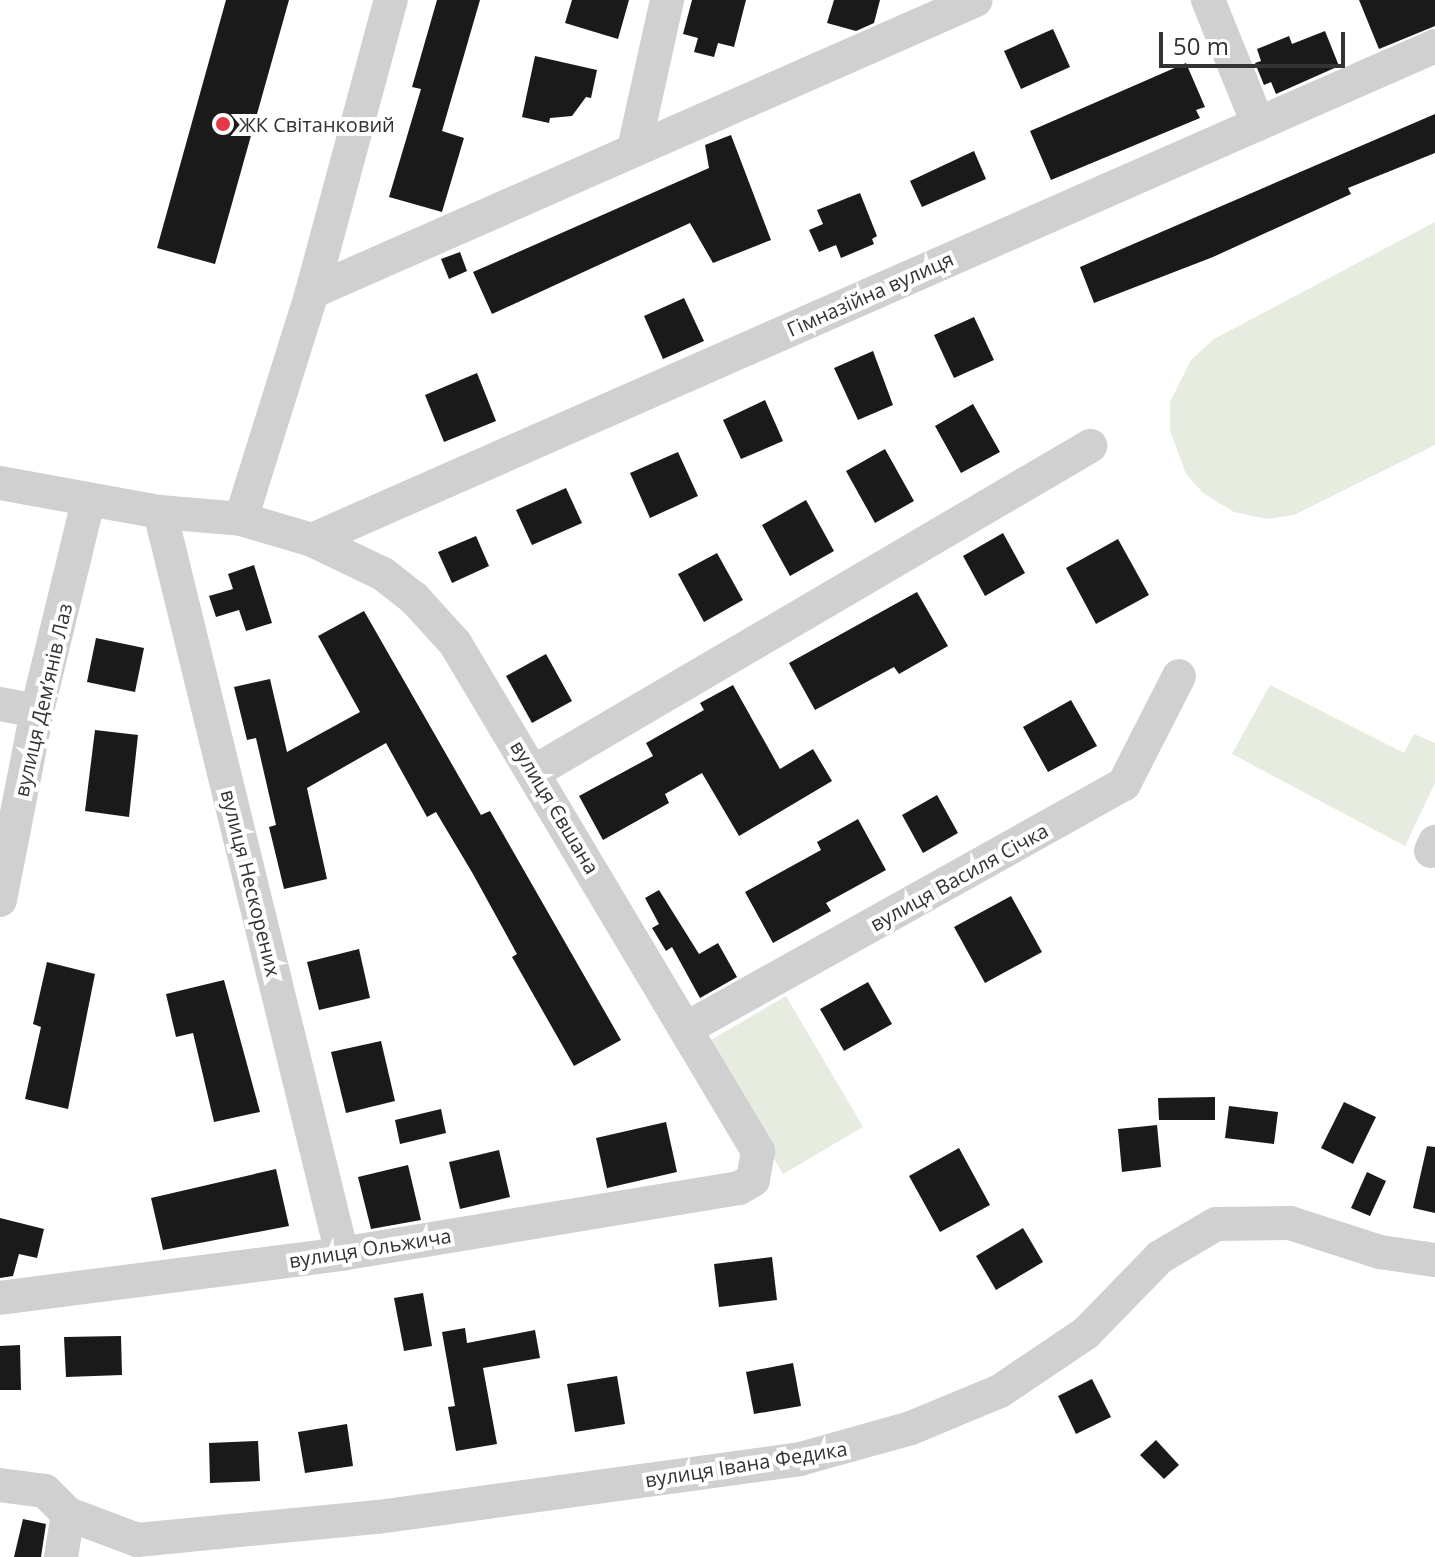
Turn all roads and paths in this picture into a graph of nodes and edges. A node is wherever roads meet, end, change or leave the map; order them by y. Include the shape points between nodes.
1 (391, 0) edge
2 (667, 0) edge
3 (976, 0) edge
4 (1208, 0) edge
5 (1432, 47) edge
6 (1258, 124) junction
7 (634, 149) junction
8 (312, 292) junction
9 (1090, 446) dead end
10 (0, 483) edge
11 (88, 501) junction
12 (160, 512) junction
13 (241, 519) junction
14 (312, 540) junction
15 (1179, 676) dead end
16 (0, 704) edge
17 (37, 711) junction
18 (534, 772) junction
19 (0, 900) edge
20 (687, 1028) junction
21 (739, 1188) joint
22 (342, 1254) junction
23 (1435, 1260) edge
24 (0, 1298) edge
25 (0, 1485) edge
26 (68, 1514) junction
27 (61, 1557) edge

1 - 8 street
2 - 7 street
3 - 7 street
4 - 6 street
5 - 6 street, Гімназійна вулиця
6 - 14 street, Гімназійна вулиця
7 - 8 street
8 - 13 street
9 - 18 street
10 - 11 street, вулиця Євшана
11 - 12 street, вулиця Євшана
11 - 17 street, вулиця Демʼянів Лаз
12 - 13 street, вулиця Євшана
12 - 22 street, вулиця Нескорених
13 - 14 street, вулиця Євшана
14 - 18 street, вулиця Євшана via 383,574 414,598 455,643
15 - 20 street, вулиця Василя Січка via 1124,784
16 - 17 street
17 - 19 street, вулиця Демʼянів Лаз
18 - 20 street, вулиця Євшана
20 - 21 street, вулиця Євшана via 758,1151 753,1180
21 - 22 street, вулиця Ольжича
22 - 24 street, вулиця Ольжича
23 - 26 street, вулиця Івана Федика via 1380,1252 1290,1223 1216,1224 1160,1257 1086,1333 1011,1385 911,1428 800,1459 378,1517 137,1540
25 - 26 street, вулиця Івана Федика via 45,1491
26 - 27 street

